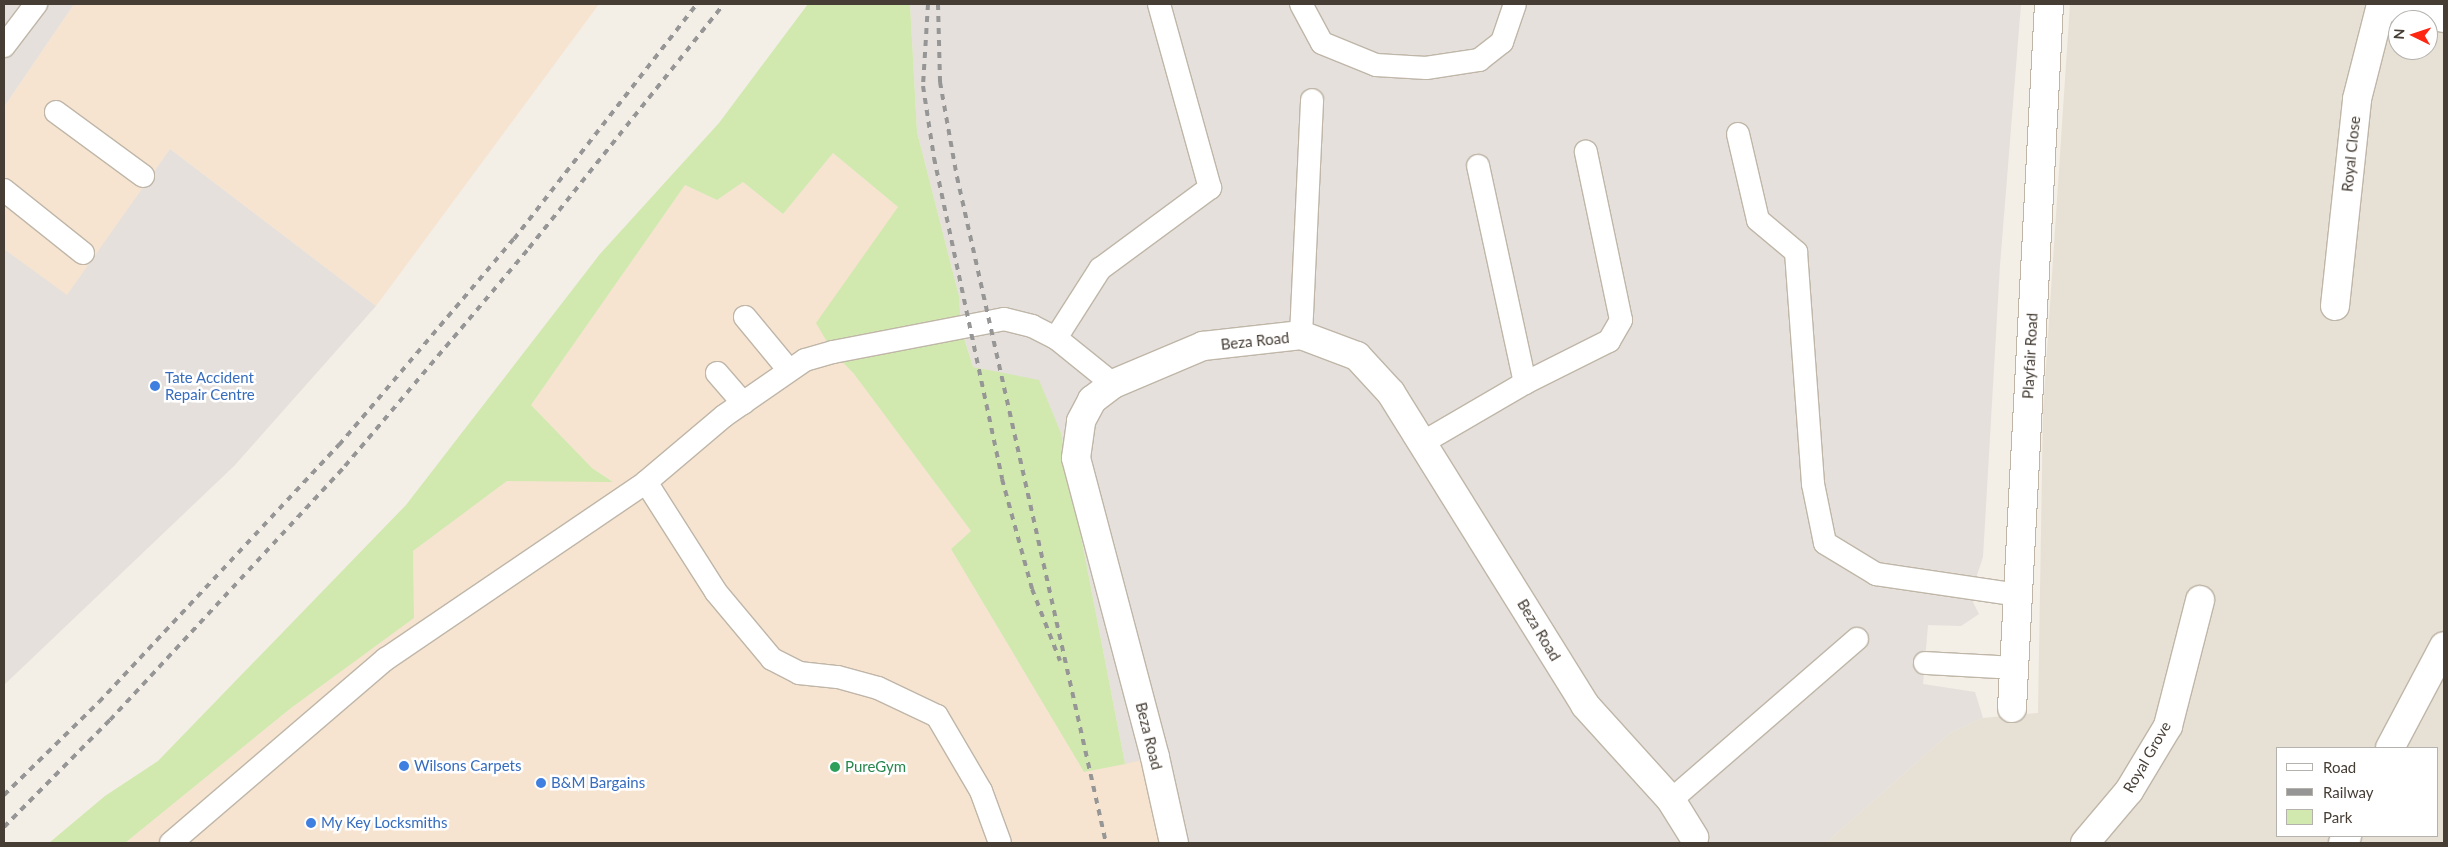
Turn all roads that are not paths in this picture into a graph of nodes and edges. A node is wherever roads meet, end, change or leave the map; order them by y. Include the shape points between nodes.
1 (36, 4) edge
2 (1159, 4) edge
3 (1302, 4) edge
4 (1515, 4) edge
5 (2049, 4) edge
6 (2376, 4) edge
7 (2444, 18) edge
8 (4, 46) edge
9 (1312, 100) dead end
10 (56, 112) dead end
11 (1738, 134) dead end
12 (1586, 152) dead end
13 (1478, 166) dead end
14 (143, 176) dead end
15 (4, 190) edge
16 (83, 253) dead end
17 (2335, 306) dead end
18 (745, 317) dead end
19 (1302, 336) junction
20 (1056, 338) junction
21 (788, 369) junction
22 (718, 373) dead end
23 (1525, 383) junction
24 (1114, 384) junction
25 (743, 403) junction
26 (1422, 443) junction
27 (646, 482) junction
28 (2019, 595) junction
29 (2200, 600) dead end
30 (1856, 639) dead end
31 (2444, 646) edge
32 (1925, 664) dead end
33 (2014, 668) junction
34 (2012, 708) dead end
35 (2391, 747) edge
36 (1671, 800) junction
37 (1694, 837) dead end
38 (170, 843) edge
39 (1000, 843) edge
40 (1174, 843) edge
41 (2085, 843) edge

1 - 8 lane
2 - 20 lane via 1210,188 1100,269
3 - 4 lane via 1322,43 1376,65 1426,68 1479,60 1502,42
5 - 28 street, Playfair Road
6 - 7 street, Royal Close
6 - 17 street, Royal Close via 2357,98
9 - 19 lane
10 - 14 lane
11 - 28 lane via 1758,220 1796,252 1813,484 1825,543 1876,574
12 - 23 lane via 1621,320 1609,341
13 - 23 lane
15 - 16 lane
18 - 21 lane
19 - 24 street, Beza Road via 1203,346
19 - 26 street, Beza Road via 1357,356 1391,393
20 - 21 lane via 1032,326 1004,319 833,352
20 - 24 lane
21 - 25 lane
22 - 25 lane
23 - 26 lane
24 - 40 street, Beza Road via 1092,400 1081,421 1076,458 1156,757
25 - 27 lane
26 - 36 street, Beza Road via 1585,705
27 - 38 lane via 386,659
27 - 39 lane via 716,592 772,659 799,673 838,677 878,688 937,716 980,791
28 - 33 street, Playfair Road
29 - 41 street, Royal Grove via 2168,726 2129,791
30 - 36 lane
31 - 35 street
32 - 33 lane
33 - 34 street, Playfair Road
36 - 37 street, Beza Road

